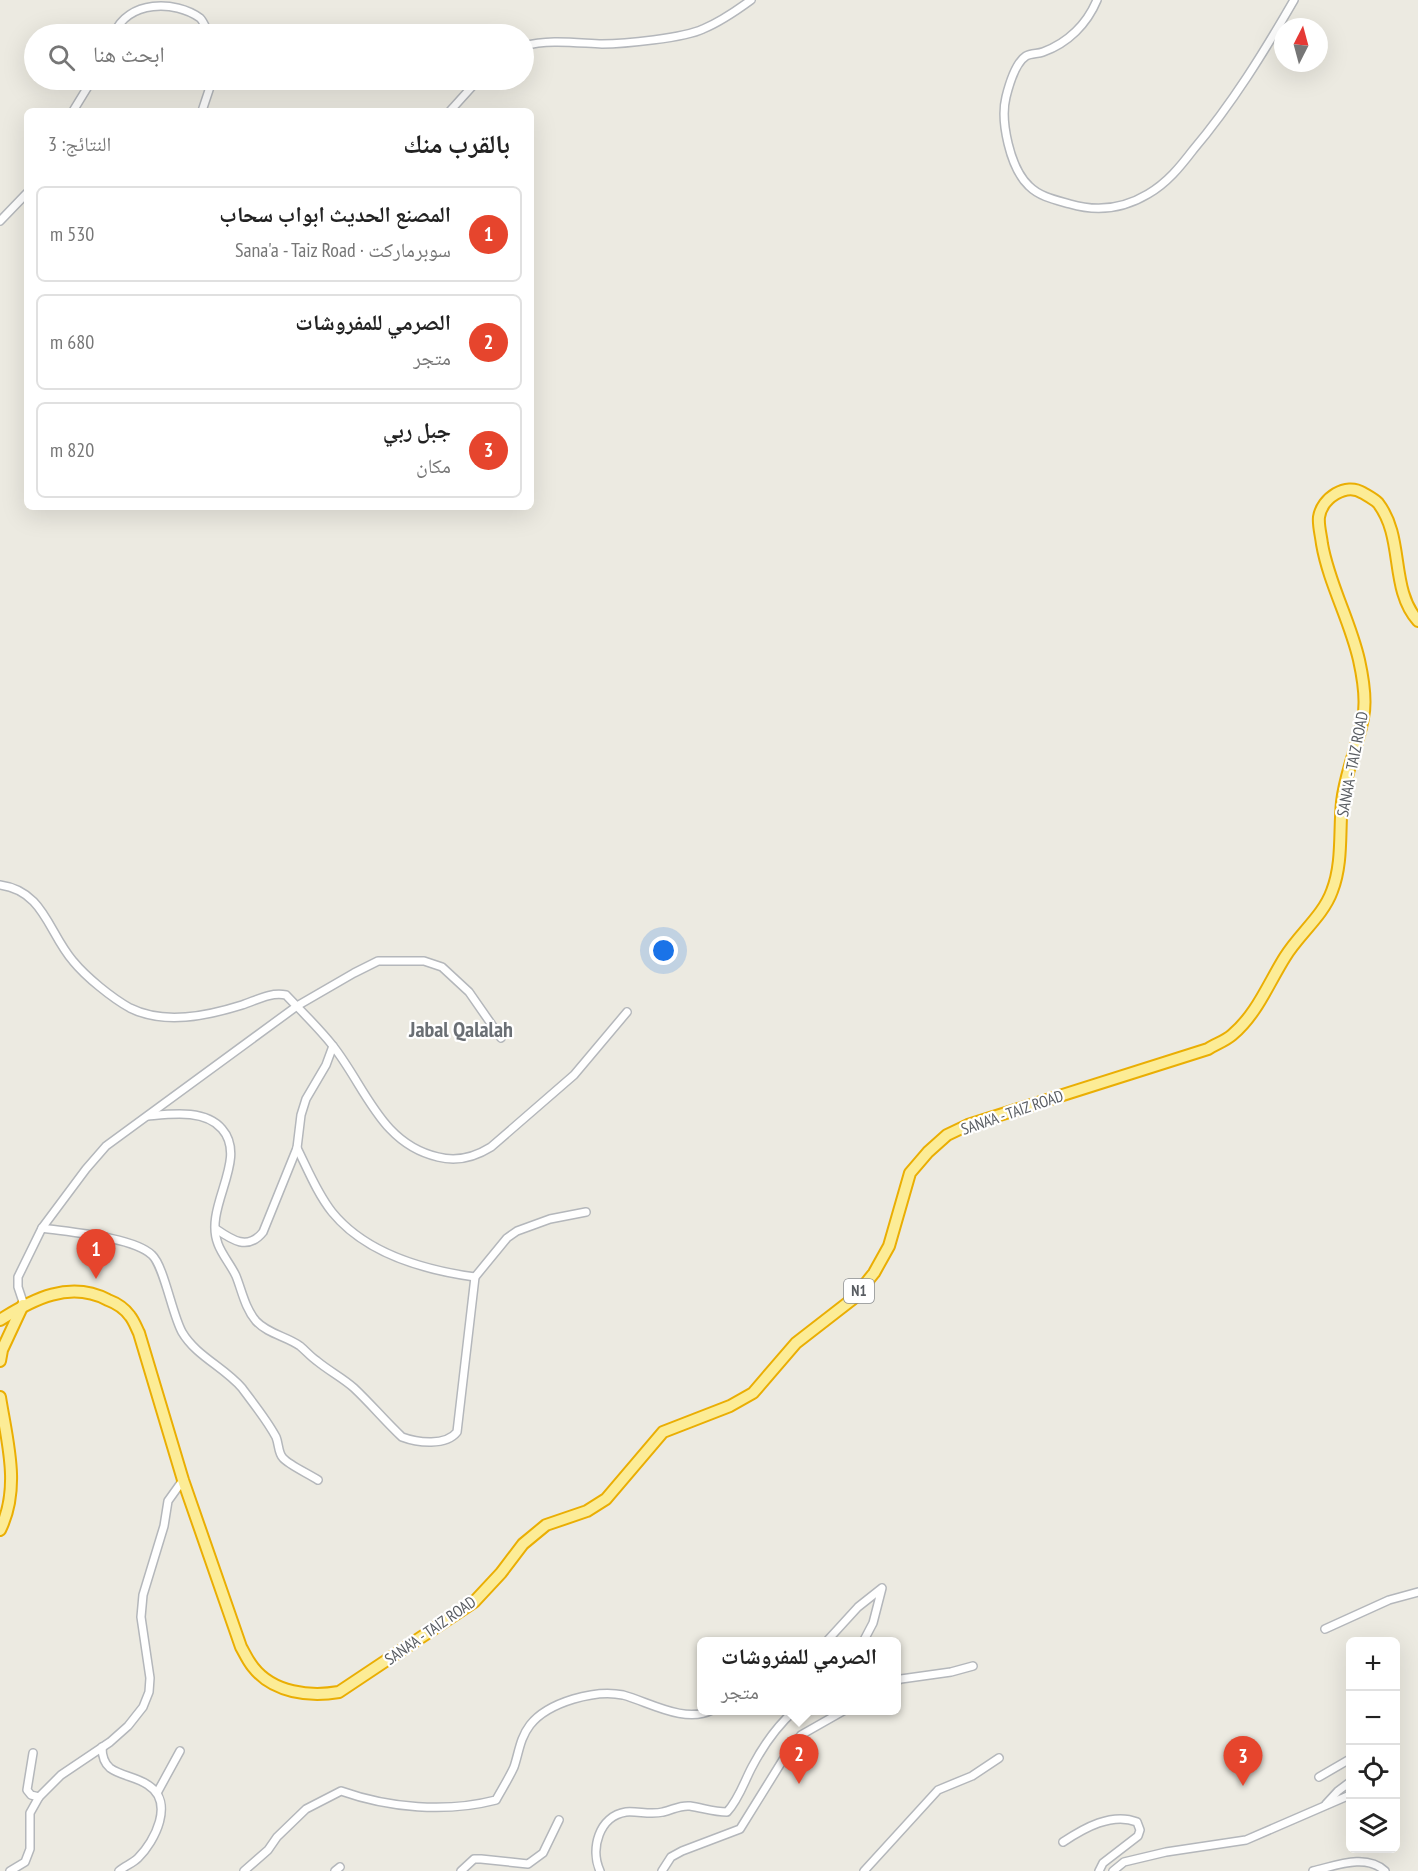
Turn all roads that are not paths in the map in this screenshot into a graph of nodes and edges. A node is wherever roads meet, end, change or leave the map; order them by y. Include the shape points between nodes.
1 (751, 0) edge
2 (1097, 0) edge
3 (1294, 0) edge
4 (121, 24) edge
5 (204, 24) edge
6 (534, 44) edge
7 (86, 90) edge
8 (209, 90) edge
9 (469, 90) edge
10 (76, 108) edge
11 (203, 108) edge
12 (453, 108) edge
13 (24, 196) edge
14 (0, 221) edge
15 (1418, 621) edge
16 (0, 885) edge
17 (297, 1006) junction
18 (627, 1012) dead end
19 (501, 1038) dead end
20 (333, 1046) junction
21 (148, 1116) junction
22 (297, 1148) junction
23 (586, 1212) dead end
24 (42, 1228) junction
25 (216, 1229) junction
26 (475, 1277) junction
27 (24, 1305) junction
28 (0, 1320) edge
29 (0, 1361) edge
30 (0, 1397) edge
31 (183, 1480) junction
32 (318, 1480) dead end
33 (0, 1530) edge
34 (1418, 1592) edge
35 (1325, 1629) dead end
36 (830, 1637) edge
37 (865, 1637) edge
38 (972, 1666) dead end
39 (901, 1679) edge
40 (697, 1714) edge
41 (789, 1715) edge
42 (835, 1715) edge
43 (102, 1747) junction
44 (180, 1751) dead end
45 (33, 1753) dead end
46 (999, 1758) dead end
47 (1346, 1761) edge
48 (1319, 1777) dead end
49 (1346, 1785) edge
50 (157, 1793) junction
51 (39, 1797) junction
52 (1346, 1798) edge
53 (1324, 1806) junction
54 (559, 1820) dead end
55 (1063, 1842) dead end
56 (10, 1871) edge
57 (119, 1871) edge
58 (244, 1871) edge
59 (461, 1871) edge
60 (600, 1871) edge
61 (662, 1871) edge
62 (864, 1871) edge
63 (1099, 1871) edge
64 (1113, 1871) edge
65 (1313, 1871) edge
66 (1385, 1871) edge

1 - 6 street via 702,30 678,35 613,44
2 - 3 street via 1080,28 1059,44 1027,55 1021,62 1006,98 1004,118 1017,169 1029,186 1048,198 1082,208 1103,209 1148,195 1171,178 1250,73
4 - 5 street via 138,7 155,1 186,7
7 - 10 street
8 - 11 street
9 - 12 street
13 - 14 street
15 - 31 highway, SANA'A - TAIZ ROAD / N1 via 1402,596 1395,545 1377,502 1358,490 1339,491 1326,500 1319,515 1324,553 1359,661 1364,716 1342,799 1337,875 1332,893 1286,955 1252,1016 1231,1036 1208,1048 969,1125 947,1136 910,1173 889,1246 854,1298 796,1343 753,1393 663,1432 606,1499 587,1511 546,1525 523,1544 474,1602 339,1692 307,1695 283,1688 254,1669 241,1647
16 - 17 street via 15,887 33,900 73,962 130,1008 160,1018 204,1014 275,993 286,995
17 - 19 street via 378,961 424,961 442,967 469,992
17 - 20 street
17 - 21 street
18 - 20 street via 574,1075 507,1134 478,1155 459,1159 428,1155 400,1140 387,1128
20 - 22 street via 306,1099
21 - 24 street via 106,1146
21 - 25 street via 196,1116 210,1120 227,1136 231,1157 216,1209
22 - 25 street via 257,1240 238,1241
22 - 26 street via 323,1199 356,1235 404,1261
23 - 26 street via 517,1231
24 - 27 street via 18,1277
24 - 32 street via 110,1238 152,1255 183,1333 202,1355 242,1388 274,1435 285,1460
25 - 26 street via 217,1243 256,1322 299,1346 352,1387 402,1437 412,1440 448,1439 457,1432
27 - 28 highway, SANA'A - TAIZ ROAD / N1
27 - 29 highway
27 - 31 highway, SANA'A - TAIZ ROAD / N1 via 67,1290 84,1291 114,1303 129,1315 139,1333
30 - 33 highway via 12,1481 11,1502
31 - 43 street via 168,1501 143,1595 141,1617 149,1692 128,1726
34 - 35 street via 1389,1600
36 - 37 street via 882,1588
38 - 39 street
40 - 58 street via 662,1710 610,1693 554,1705 532,1722 522,1737 513,1768 496,1800 420,1808 341,1791 306,1809
41 - 60 street via 753,1764 727,1812 679,1806 663,1812 618,1814 605,1823 597,1838 596,1863
42 - 61 street via 801,1735 740,1829 682,1851 671,1857
43 - 50 street via 108,1767 149,1785
43 - 51 street via 61,1775
44 - 50 street
45 - 51 street via 27,1790
46 - 62 street via 972,1776 938,1790
47 - 48 street
49 - 53 street
50 - 57 street via 162,1813 158,1829 138,1858
51 - 56 street via 30,1813 30,1849 25,1862
52 - 53 street
53 - 64 street via 1246,1840 1166,1852 1124,1862
54 - 59 street via 543,1853 528,1864 481,1859
55 - 63 street via 1112,1819 1137,1822 1138,1836 1102,1863
65 - 66 street via 1362,1861 1378,1864

